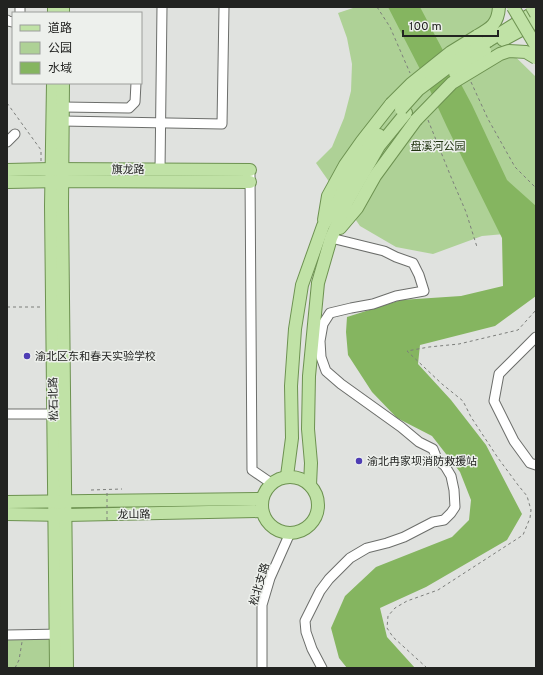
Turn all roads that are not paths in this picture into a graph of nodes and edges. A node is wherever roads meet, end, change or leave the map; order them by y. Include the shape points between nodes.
1 (162, 7) edge
2 (224, 7) edge
3 (499, 7) edge
4 (513, 7) edge
5 (532, 7) edge
6 (536, 13) edge
7 (536, 22) edge
8 (485, 41) junction
9 (536, 46) edge
10 (536, 58) edge
11 (53, 84) edge
12 (63, 84) edge
13 (136, 84) edge
14 (62, 107) junction
15 (404, 111) junction
16 (62, 121) junction
17 (160, 123) junction
18 (14, 134) dead end
19 (7, 142) edge
20 (7, 170) edge
21 (160, 170) junction
22 (54, 174) junction
23 (250, 176) junction
24 (7, 182) edge
25 (331, 238) junction
26 (536, 337) edge
27 (7, 414) edge
28 (59, 414) junction
29 (536, 465) edge
30 (287, 476) junction
31 (271, 483) junction
32 (310, 485) junction
33 (262, 499) junction
34 (60, 501) junction
35 (7, 502) edge
36 (262, 511) junction
37 (7, 514) edge
38 (60, 515) junction
39 (290, 534) junction
40 (61, 634) junction
41 (7, 635) edge
42 (56, 668) edge
43 (67, 668) edge
44 (262, 668) edge
45 (322, 668) edge

1 - 17 street
2 - 17 street via 222,124
3 - 8 main road via 499,15
4 - 9 main road, bridge
5 - 6 main road, bridge
6 - 8 main road
7 - 8 main road
8 - 15 main road, bridge
8 - 15 main road, bridge via 451,52 411,84
10 - 15 main road, bridge via 526,52 509,51 500,54
11 - 22 main road, 松石北路
12 - 14 main road, 松石北路
13 - 14 street via 136,102 129,108
14 - 16 main road, 松石北路
15 - 25 main road via 379,146 347,202
15 - 30 main road via 367,149 351,173 323,226 302,285 295,329 291,386 292,438
16 - 17 street
16 - 22 main road, 松石北路
17 - 21 street
18 - 19 street
20 - 22 main road, 旗龙路
21 - 22 main road, 旗龙路
21 - 23 main road, 旗龙路
22 - 23 main road
22 - 24 main road
22 - 28 main road, 松石北路 via 52,307
22 - 28 main road, 松石北路 via 62,206
23 - 31 street via 252,470
25 - 32 main road via 318,283 309,376
25 - 45 street via 384,251 413,263 419,275 424,291 330,313 323,324 321,357 326,371 341,384 419,442 433,449 437,459 451,476 455,507 444,520 434,522 404,537 367,548 350,558 329,579 320,590 305,621 312,649
26 - 29 street via 499,374 494,401 514,441 530,463
27 - 28 street
28 - 34 main road, 松石北路
30 - 31 main road
30 - 32 main road via 304,480
31 - 33 main road
32 - 39 main road via 316,493 318,511 308,527
33 - 34 main road, 龙山路
33 - 36 main road
34 - 35 main road, 龙山路
34 - 38 main road, 松石北路
36 - 38 main road, 龙山路
36 - 39 main road via 265,520 272,527
37 - 38 main road, 龙山路
38 - 40 main road, 松石北路
39 - 44 street, 松北支路 via 270,578 262,605
40 - 41 street
40 - 42 main road, 松石北路
40 - 43 main road, 松石北路

